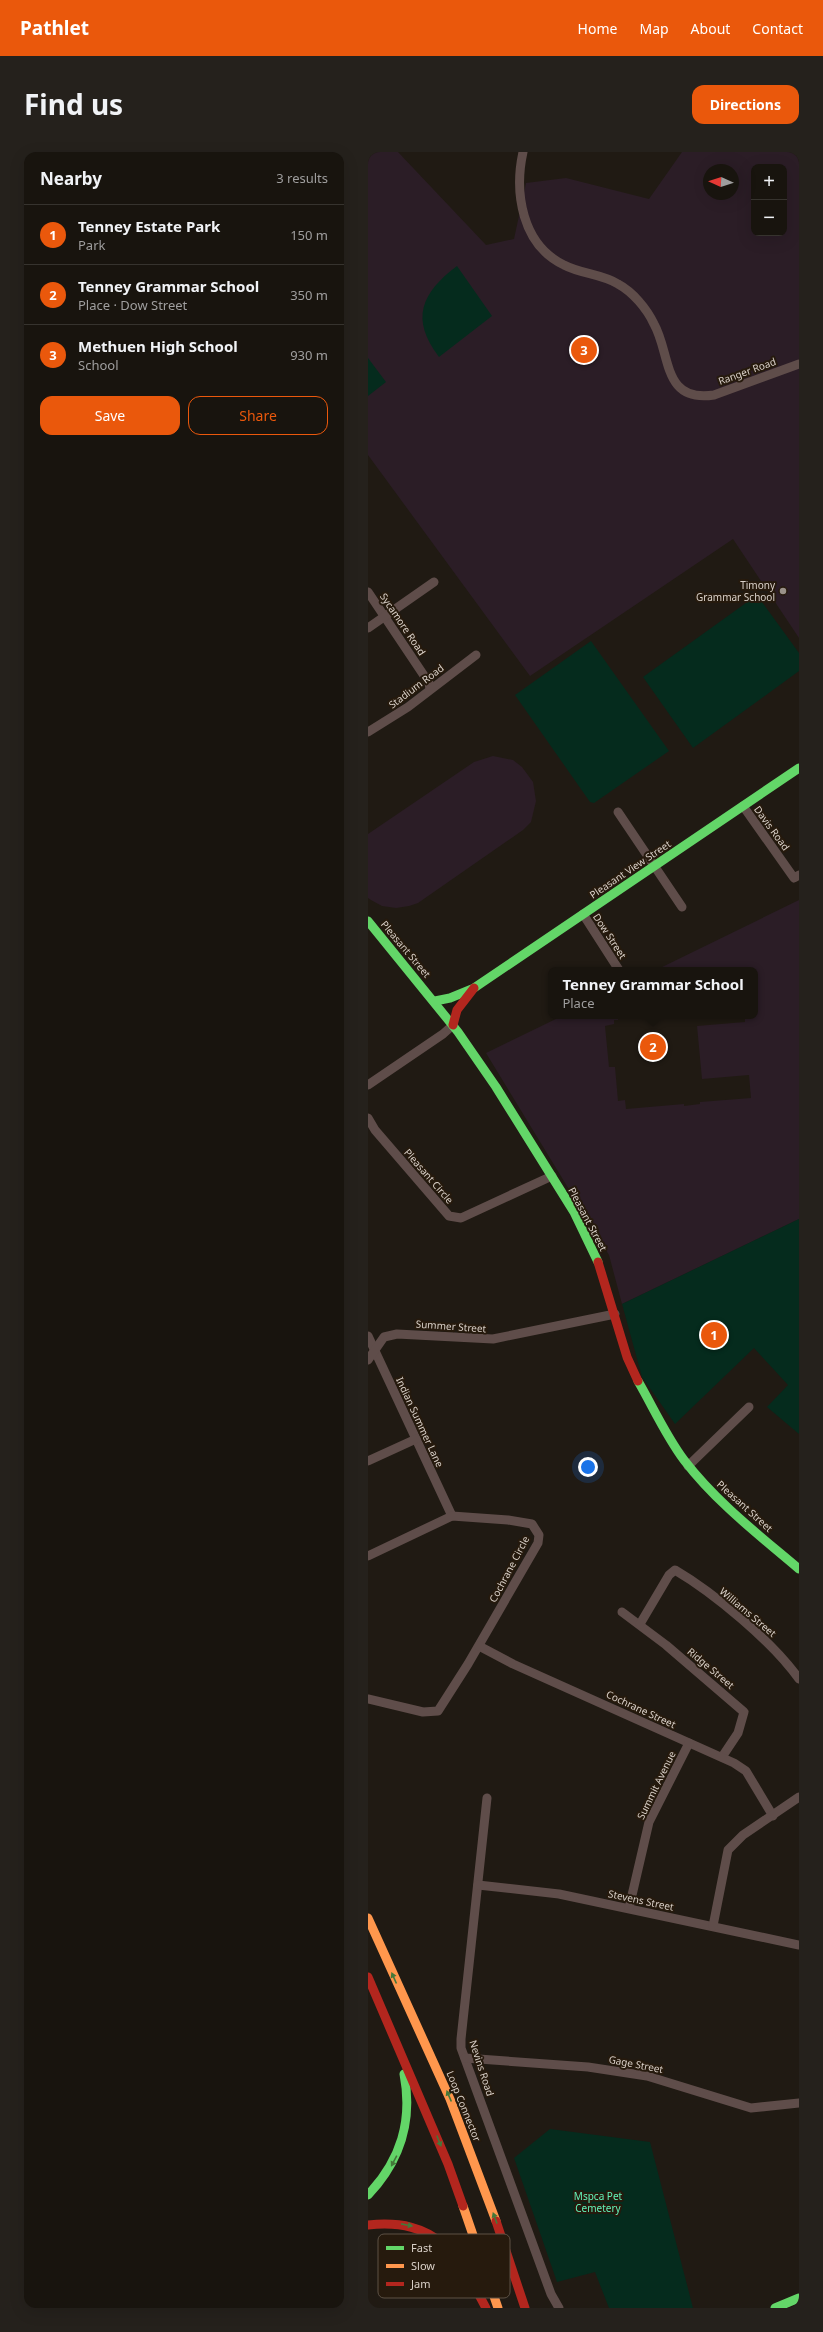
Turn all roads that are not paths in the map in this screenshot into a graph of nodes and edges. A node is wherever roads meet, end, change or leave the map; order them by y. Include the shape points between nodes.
1 (522, 152) edge
2 (799, 364) edge
3 (434, 582) dead end
4 (368, 592) edge
5 (385, 617) junction
6 (368, 628) edge
7 (476, 655) dead end
8 (430, 688) junction
9 (368, 732) edge
10 (799, 768) edge
11 (743, 806) junction
12 (618, 812) dead end
13 (654, 866) junction
14 (799, 875) edge
15 (682, 907) dead end
16 (583, 914) junction
17 (368, 921) edge
18 (617, 967) edge
19 (474, 988) junction
20 (435, 1001) junction
21 (452, 1025) junction
22 (368, 1085) edge
23 (368, 1118) edge
24 (552, 1176) junction
25 (615, 1314) junction
26 (368, 1336) edge
27 (374, 1349) junction
28 (368, 1360) edge
29 (748, 1407) dead end
30 (416, 1439) junction
31 (368, 1461) edge
32 (688, 1466) junction
33 (452, 1516) junction
34 (368, 1556) edge
35 (799, 1569) edge
36 (622, 1612) dead end
37 (640, 1624) junction
38 (479, 1646) junction
39 (799, 1679) edge
40 (368, 1699) edge
41 (689, 1743) junction
42 (722, 1757) junction
43 (799, 1797) edge
44 (487, 1798) dead end
45 (773, 1816) junction
46 (478, 1886) junction
47 (628, 1908) junction
48 (368, 1918) edge
49 (714, 1926) junction
50 (799, 1945) edge
51 (368, 1977) edge
52 (465, 2058) junction
53 (799, 2103) edge
54 (368, 2195) edge
55 (368, 2225) edge
56 (430, 2234) edge
57 (472, 2234) edge
58 (501, 2234) edge
59 (510, 2261) edge
60 (481, 2298) edge
61 (495, 2298) edge
62 (799, 2298) edge
63 (486, 2308) edge
64 (498, 2308) edge
65 (525, 2308) edge
66 (559, 2308) edge
67 (775, 2308) edge

1 - 2 street, Ranger Road via 519,192 524,218 535,239 549,255 563,265 618,283 639,303 655,325 666,365 682,388 703,397 714,395
3 - 5 street
4 - 5 street, Sycamore Road
5 - 6 street
5 - 8 street, Sycamore Road
7 - 8 street, Stadium Road
8 - 9 street, Stadium Road via 408,707
10 - 11 main road, Pleasant View Street
11 - 13 main road, Pleasant View Street
11 - 14 street, Davis Road via 794,878
12 - 13 street
13 - 15 street
13 - 16 main road, Pleasant View Street
16 - 18 street, Dow Street
16 - 19 main road, Pleasant View Street
17 - 20 main road, Pleasant Street
19 - 20 main road
19 - 21 main road via 457,1010
20 - 21 main road, Pleasant Street
21 - 22 street
21 - 24 main road, Pleasant Street via 496,1087
23 - 24 street, Pleasant Circle via 375,1130 449,1216 454,1218 461,1218
24 - 25 main road, Pleasant Street via 594,1252
25 - 27 street, Summer Street via 493,1340 397,1334 384,1337
25 - 32 main road, Pleasant Street via 635,1376
26 - 27 street, Indian Summer Lane
27 - 28 street, Summer Street
27 - 30 street, Indian Summer Lane
29 - 32 street
30 - 31 street
30 - 33 street, Indian Summer Lane
32 - 35 main road, Pleasant Street via 728,1508
33 - 34 street, Cochrane Circle
33 - 38 street, Cochrane Circle via 532,1524 539,1534 538,1543
36 - 37 street, Ridge Street
37 - 39 street, Williams Street via 669,1575 675,1570 692,1580 772,1647
37 - 42 street, Ridge Street via 744,1712 738,1733
38 - 40 street, Cochrane Circle via 438,1711 423,1712
38 - 41 street, Cochrane Street via 513,1664
41 - 42 street, Cochrane Street
41 - 47 street, Summit Avenue via 649,1822
42 - 45 street, Cochrane Street via 746,1771
43 - 45 street
44 - 46 street, Nevins Road
45 - 49 street via 742,1835 728,1850
46 - 47 street, Stevens Street via 528,1889
46 - 52 street, Nevins Road via 460,2038
47 - 49 street, Stevens Street
58 -> 48 main road, Loop Connector via 450,2099
49 - 50 street, Stevens Street
51 -> 54 main road via 404,2074 409,2104 400,2150 385,2176
51 -> 57 main road via 448,2164
52 - 53 street, Gage Street via 588,2067 647,2076 751,2108
52 - 66 street, Nevins Road via 551,2294
55 -> 56 main road via 404,2224
65 -> 59 main road, Loop Connector
60 -> 63 main road
61 -> 64 main road
62 - 67 main road

